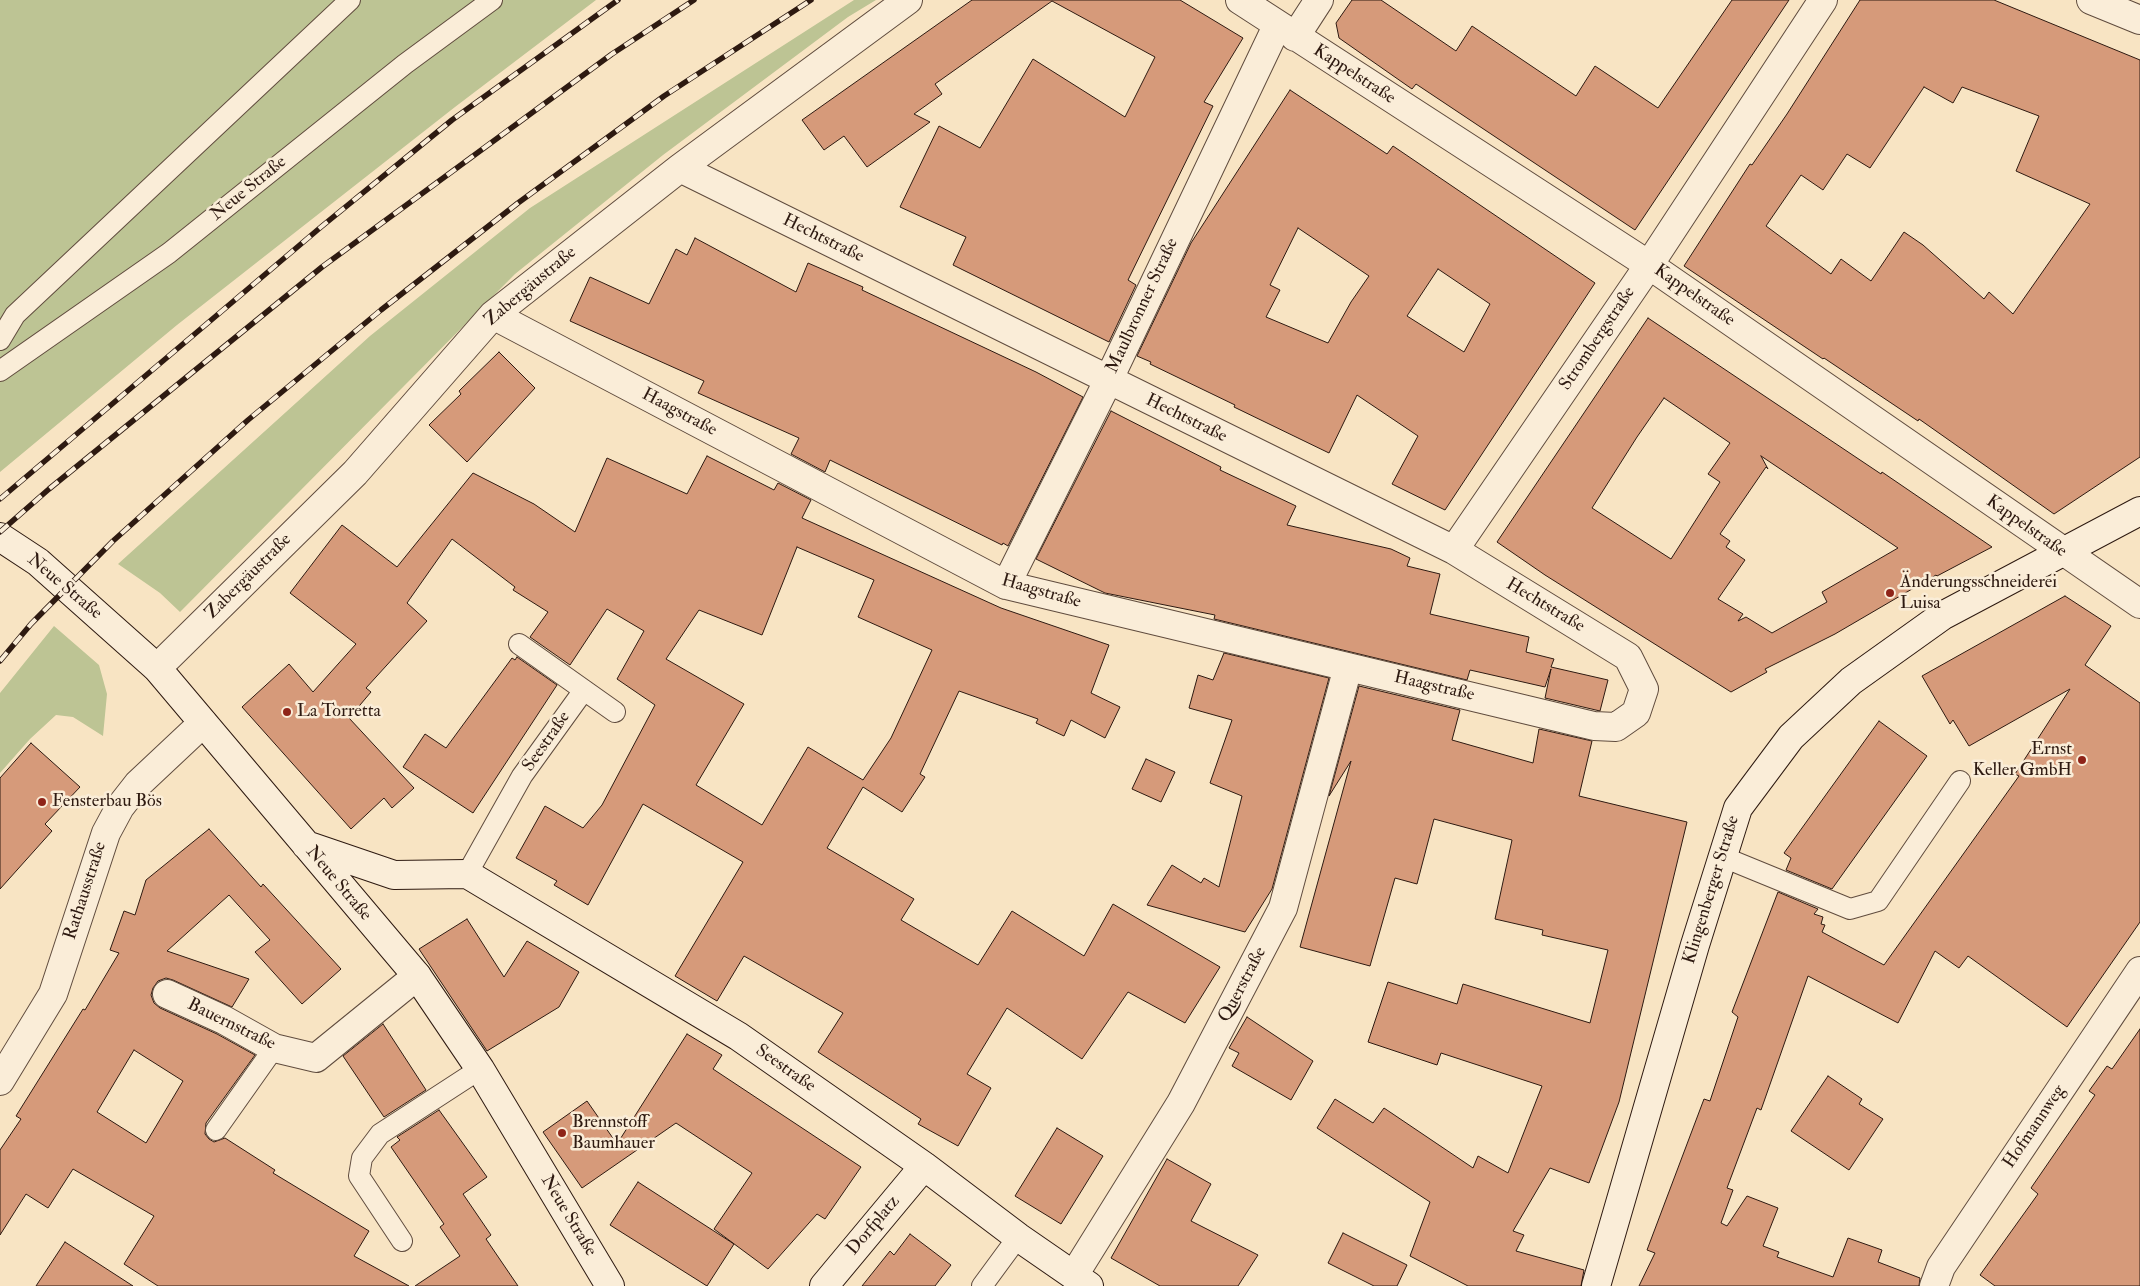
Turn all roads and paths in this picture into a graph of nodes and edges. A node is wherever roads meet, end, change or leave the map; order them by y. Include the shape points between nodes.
1 (350, 0) edge
2 (492, 0) edge
3 (908, 0) edge
4 (1240, 0) edge
5 (1319, 0) edge
6 (1823, 0) edge
7 (2091, 0) edge
8 (2140, 20) edge
9 (1286, 31) junction
10 (680, 168) junction
11 (1649, 265) junction
12 (493, 315) junction
13 (0, 340) edge
14 (0, 371) edge
15 (1108, 380) junction
16 (2140, 510) edge
17 (0, 537) edge
18 (1454, 550) junction
19 (2062, 552) junction
20 (1006, 585) junction
21 (2140, 604) edge
22 (519, 644) dead end
23 (1348, 667) junction
24 (157, 668) junction
25 (584, 690) junction
26 (616, 712) dead end
27 (1636, 713) joint
28 (203, 723) junction
29 (1960, 781) dead end
30 (306, 846) junction
31 (1723, 858) junction
32 (467, 874) junction
33 (2140, 971) edge
34 (416, 976) junction
35 (167, 994) dead end
36 (274, 1048) junction
37 (480, 1068) junction
38 (0, 1081) edge
39 (216, 1130) dead end
40 (924, 1166) junction
41 (1018, 1237) junction
42 (402, 1241) dead end
43 (1081, 1281) edge
44 (610, 1286) edge
45 (824, 1286) edge
46 (982, 1286) edge
47 (1596, 1286) edge
48 (1934, 1286) edge

1 - 13 lane via 15,315
2 - 14 lane, Neue Straße via 404,64 169,253
3 - 10 street, Zabergäustraße
4 - 9 street, Kappelstraße
5 - 9 street, Maulbronner Straße
6 - 11 street, Strombergstraße
7 - 8 street
9 - 11 street, Kappelstraße
9 - 15 street, Maulbronner Straße
10 - 12 street, Zabergäustraße
10 - 15 street, Hechtstraße
11 - 18 street, Strombergstraße
11 - 19 street, Kappelstraße
12 - 20 street, Haagstraße
12 - 24 street, Zabergäustraße via 355,473
15 - 18 street, Hechtstraße
15 - 20 street, Maulbronner Straße
16 - 19 street, Klingenberger Straße
17 - 24 street, Neue Straße via 38,562
18 - 27 street, Hechtstraße via 1628,657 1644,689
19 - 21 street, Kappelstraße
19 - 31 street, Klingenberger Straße via 1942,616 1851,682 1792,737 1748,794 1738,808
20 - 23 street, Haagstraße
22 - 25 lane
23 - 27 street, Haagstraße via 1594,726 1616,727
23 - 43 street, Querstraße via 1283,908 1181,1103
24 - 28 street, Neue Straße
25 - 26 lane
25 - 32 lane, Seestraße via 522,776
28 - 30 street, Neue Straße
28 - 38 street, Rathausstraße via 138,784 120,807 106,833 53,994
29 - 31 lane via 1878,901 1850,908
30 - 32 street via 394,875
30 - 34 street, Neue Straße
31 - 47 street, Klingenberger Straße
32 - 40 street, Seestraße via 738,1036
33 - 48 street, Hofmannweg via 1942,1267
34 - 36 street, Bauernstraße via 316,1058
34 - 37 street, Neue Straße
35 - 36 street, Bauernstraße
36 - 39 lane
37 - 42 lane via 380,1134 362,1158 359,1176
37 - 44 street, Neue Straße
40 - 41 street, Seestraße
40 - 45 street, Dorfplatz
41 - 43 street, Seestraße
41 - 46 lane

